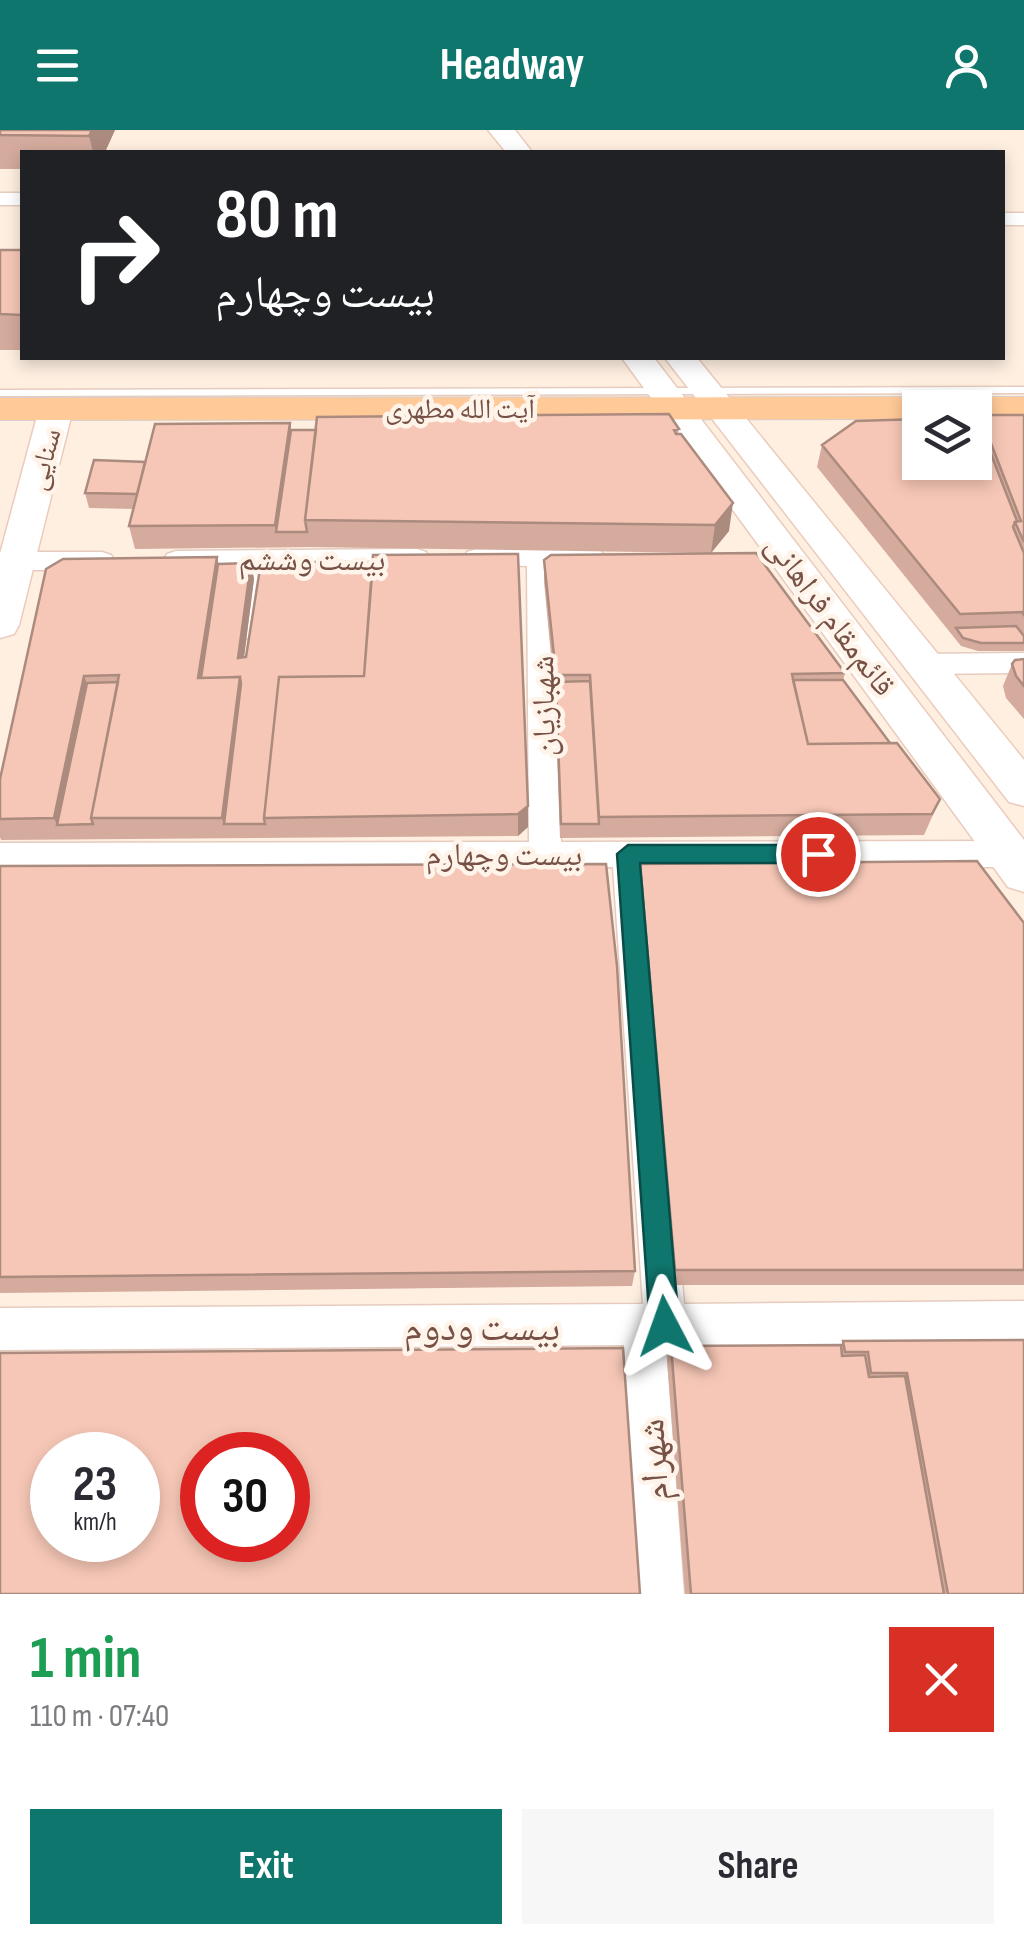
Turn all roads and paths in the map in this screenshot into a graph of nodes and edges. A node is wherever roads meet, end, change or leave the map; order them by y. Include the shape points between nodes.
1 (501, 130) edge
2 (518, 150) edge
3 (641, 360) edge
4 (683, 360) edge
5 (1024, 390) edge
6 (0, 393) edge
7 (694, 400) junction
8 (902, 407) edge
9 (992, 408) edge
10 (1024, 408) edge
11 (0, 409) edge
12 (56, 409) junction
13 (540, 557) junction
14 (616, 557) edge
15 (258, 560) junction
16 (8, 561) edge
17 (0, 626) edge
18 (243, 656) edge
19 (922, 664) junction
20 (1024, 664) edge
21 (1024, 790) edge
22 (545, 854) junction
23 (628, 854) junction
24 (0, 856) edge
25 (1016, 864) edge
26 (1024, 1322) edge
27 (654, 1326) junction
28 (0, 1329) edge
29 (661, 1594) edge

1 - 2 main road
3 - 7 main road, قائم‌مقام فراهانی
4 - 7 main road, قائم‌مقام فراهانی
5 - 7 lane
6 - 7 lane
7 - 8 main road, آیت الله مطهری
7 - 12 main road, آیت الله مطهری
7 - 19 main road, قائم‌مقام فراهانی
7 - 25 main road, قائم‌مقام فراهانی via 768,555
9 - 10 main road
11 - 12 main road, آیت الله مطهری
12 - 16 main road, سنایی
13 - 14 street, بیست وششم
13 - 15 street, بیست وششم
13 - 22 street, شهبازیان
15 - 16 street, بیست وششم
15 - 18 lane
16 - 17 main road, سنایی
19 - 20 street
19 - 21 main road, قائم‌مقام فراهانی
22 - 23 street, بیست وچهارم
22 - 24 street, بیست وچهارم
23 - 25 street, بیست وچهارم
23 - 27 street, شهرام
26 - 27 street, بیست ودوم
27 - 28 street, بیست ودوم
27 - 29 street, شهرام

